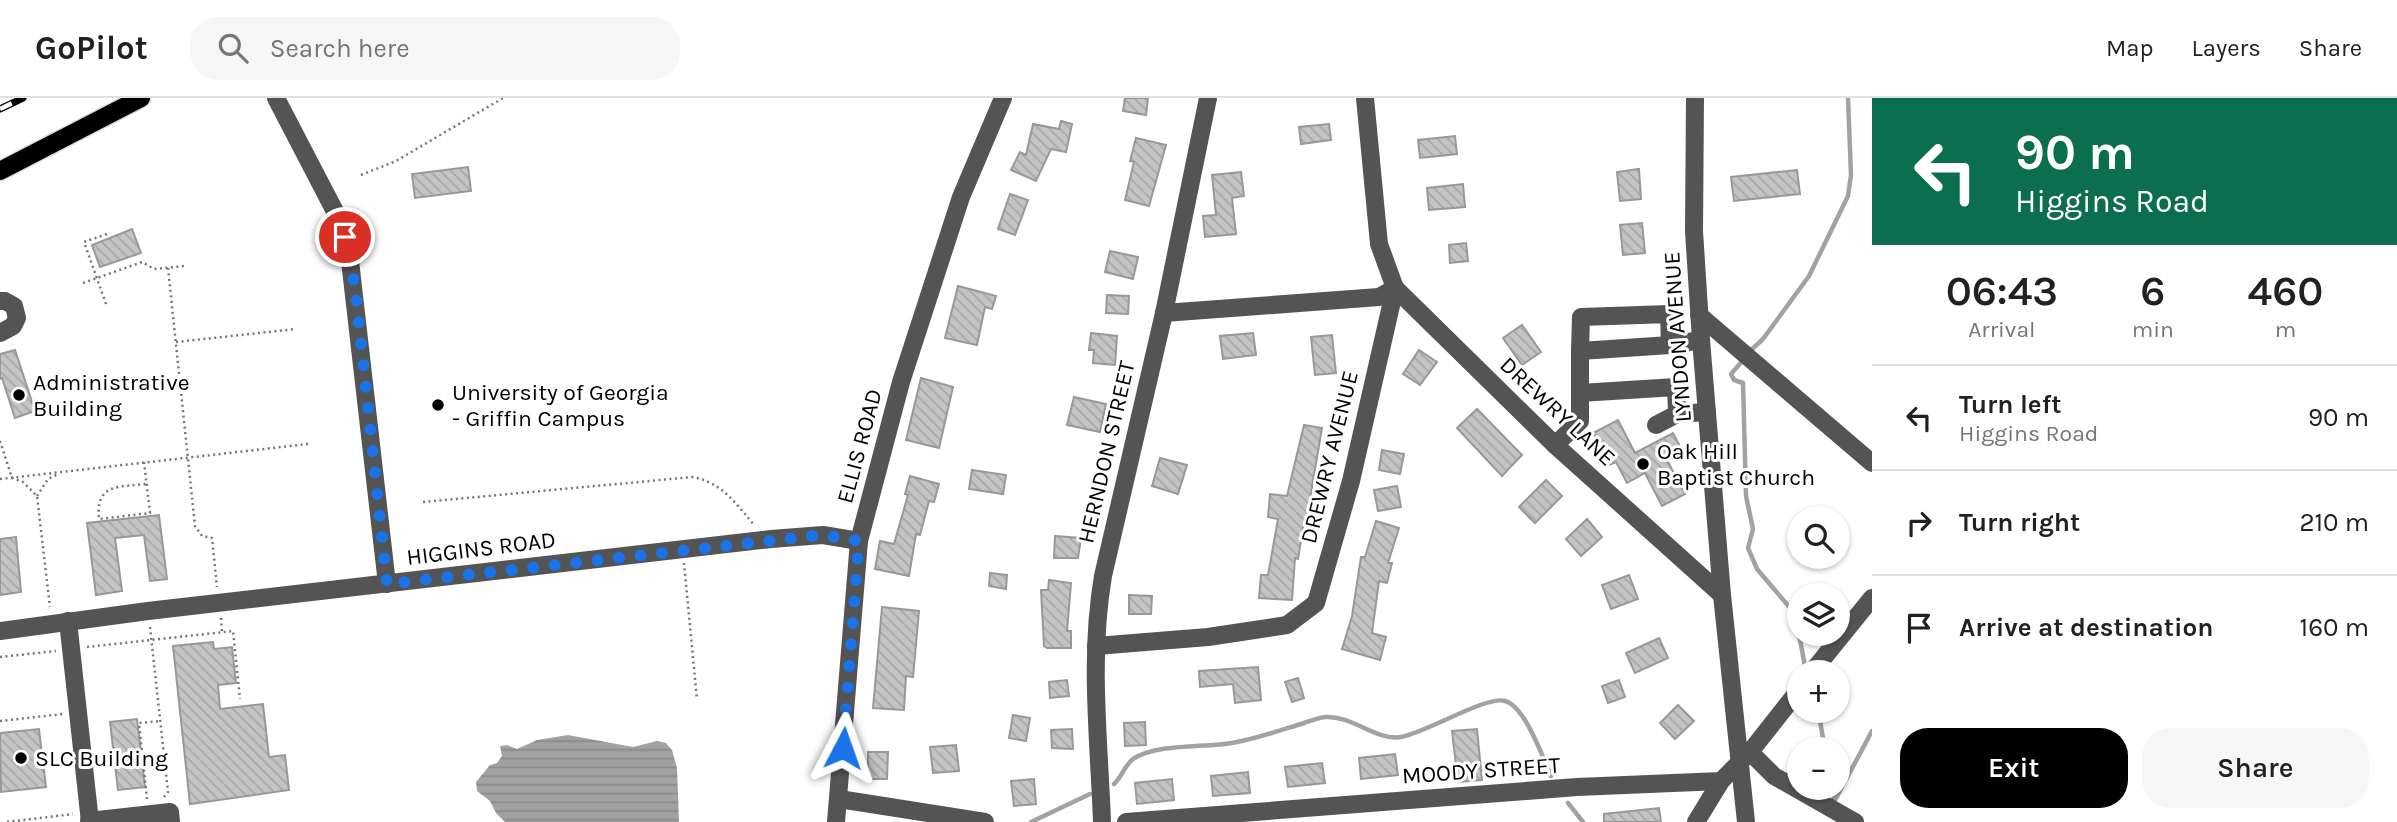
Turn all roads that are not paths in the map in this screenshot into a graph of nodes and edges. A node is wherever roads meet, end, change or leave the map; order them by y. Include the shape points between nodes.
1 (141, 98) edge
2 (276, 98) edge
3 (1003, 98) edge
4 (1208, 98) edge
5 (1365, 98) edge
6 (1695, 98) edge
7 (0, 171) edge
8 (1395, 288) junction
9 (0, 301) edge
10 (1164, 313) junction
11 (1699, 315) junction
12 (0, 333) edge
13 (1701, 340) junction
14 (1670, 345) junction
15 (1580, 351) junction
16 (1580, 393) junction
17 (1707, 412) junction
18 (1677, 414) junction
19 (1656, 425) dead end
20 (1555, 444) junction
21 (1872, 463) edge
22 (859, 541) junction
23 (387, 584) junction
24 (1722, 595) junction
25 (1872, 598) edge
26 (68, 621) junction
27 (0, 631) edge
28 (1096, 646) junction
29 (1822, 660) edge
30 (1787, 705) edge
31 (1745, 756) junction
32 (1721, 781) junction
33 (839, 799) junction
34 (85, 819) edge
35 (1852, 820) edge
36 (171, 822) edge
37 (836, 822) edge
38 (985, 822) edge
39 (1102, 822) edge
40 (1126, 822) edge
41 (1696, 822) edge
42 (1745, 822) edge

1 - 7 main road
2 - 23 street via 341,223 349,252
3 - 22 street, ELLIS ROAD via 961,197 901,382
4 - 10 street, HERNDON STREET
5 - 8 street via 1378,244
6 - 11 street, LYNDON AVENUE via 1693,231
8 - 10 street via 1378,298
8 - 20 street, DREWRY LANE
8 - 28 street, DREWRY AVENUE via 1351,481 1317,603 1287,625
9 - 12 street via 13,306 17,318
10 - 28 street, HERNDON STREET via 1103,576
11 - 13 street, LYNDON AVENUE
11 - 21 street
13 - 14 street
13 - 17 street, LYNDON AVENUE
14 - 15 street
14 - 15 street via 1669,314 1580,317
15 - 16 street
16 - 18 street via 1676,387
16 - 20 street via 1580,421
17 - 18 street
17 - 24 street, LYNDON AVENUE
18 - 19 street
20 - 24 street, DREWRY LANE
22 - 23 street, HIGGINS ROAD via 822,535
22 - 33 street, ELLIS ROAD
23 - 26 street, HIGGINS ROAD
24 - 31 street, LYNDON AVENUE
25 - 29 street
26 - 27 street, HIGGINS ROAD
26 - 34 street
28 - 39 street, HERNDON STREET
30 - 31 street
31 - 32 street
31 - 35 street
31 - 42 street, LYNDON AVENUE
32 - 40 street, MOODY STREET via 1577,787
32 - 41 street
33 - 37 street, ELLIS ROAD
33 - 38 street
34 - 36 street via 170,812

